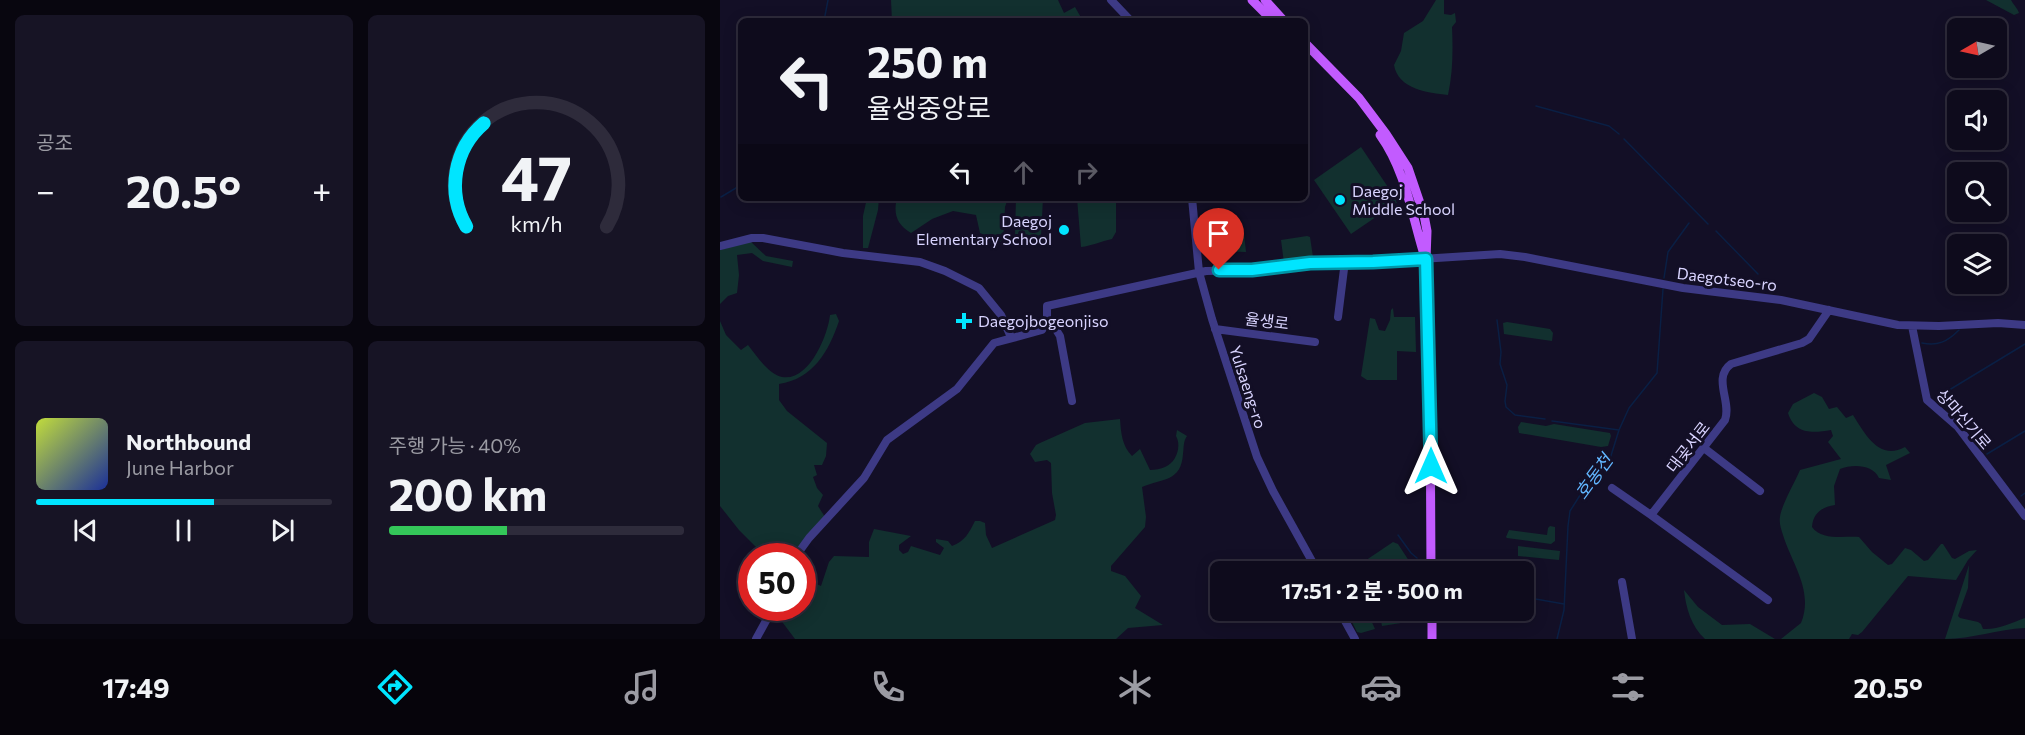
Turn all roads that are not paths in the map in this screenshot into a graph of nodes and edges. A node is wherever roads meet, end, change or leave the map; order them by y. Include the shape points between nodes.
1 (1252, 0) edge
2 (1265, 0) edge
3 (1117, 2) edge
4 (1129, 18) edge
5 (1270, 18) edge
6 (1281, 18) edge
7 (1308, 46) edge
8 (1308, 55) edge
9 (1192, 201) edge
10 (720, 246) edge
11 (1426, 259) junction
12 (1345, 261) junction
13 (1199, 272) junction
14 (1828, 310) junction
15 (1338, 317) dead end
16 (1047, 323) junction
17 (2025, 325) edge
18 (1912, 326) junction
19 (1215, 329) junction
20 (1011, 337) junction
21 (1316, 342) dead end
22 (1072, 401) dead end
23 (1704, 448) junction
24 (1612, 488) dead end
25 (1760, 491) dead end
26 (1651, 516) junction
27 (2025, 516) edge
28 (805, 543) edge
29 (1312, 561) edge
30 (1431, 561) edge
31 (1622, 582) dead end
32 (1768, 600) dead end
33 (766, 621) edge
34 (1345, 621) edge
35 (1431, 621) edge
36 (756, 639) edge
37 (1355, 639) edge
38 (1432, 639) edge
39 (1632, 639) edge

1 - 5 main road
2 - 6 main road
3 - 4 street
7 - 11 main road via 1359,98 1408,168 1424,215
8 - 11 main road via 1355,102 1391,153 1410,196
9 - 13 street, Yulsaeng-ro
10 - 20 street via 763,238 920,262 979,288 1001,315
11 - 12 street, Daegotseo-ro
11 - 14 street, Daegotseo-ro via 1511,255 1673,287
11 - 30 main road
12 - 13 street, Daegotseo-ro
12 - 15 street
13 - 16 street, Daegotseo-ro via 1047,306
13 - 19 street, Yulsaeng-ro
14 - 18 street, Daegotseo-ro
14 - 23 street, 대곶서로 via 1815,332 1802,343 1725,368 1722,380 1727,416
16 - 20 street via 1036,333
16 - 22 street via 1060,336
17 - 18 street, Daegotseo-ro
18 - 27 street, 상마신기로 via 1927,400 1958,427
19 - 21 street, 율생로
19 - 29 street, Yulsaeng-ro via 1261,468
20 - 28 street via 994,343 957,389 887,440 864,478
23 - 25 street
23 - 26 street, 대곶서로
24 - 26 street
26 - 32 street
31 - 39 street
33 - 36 street
34 - 37 street
35 - 38 main road

